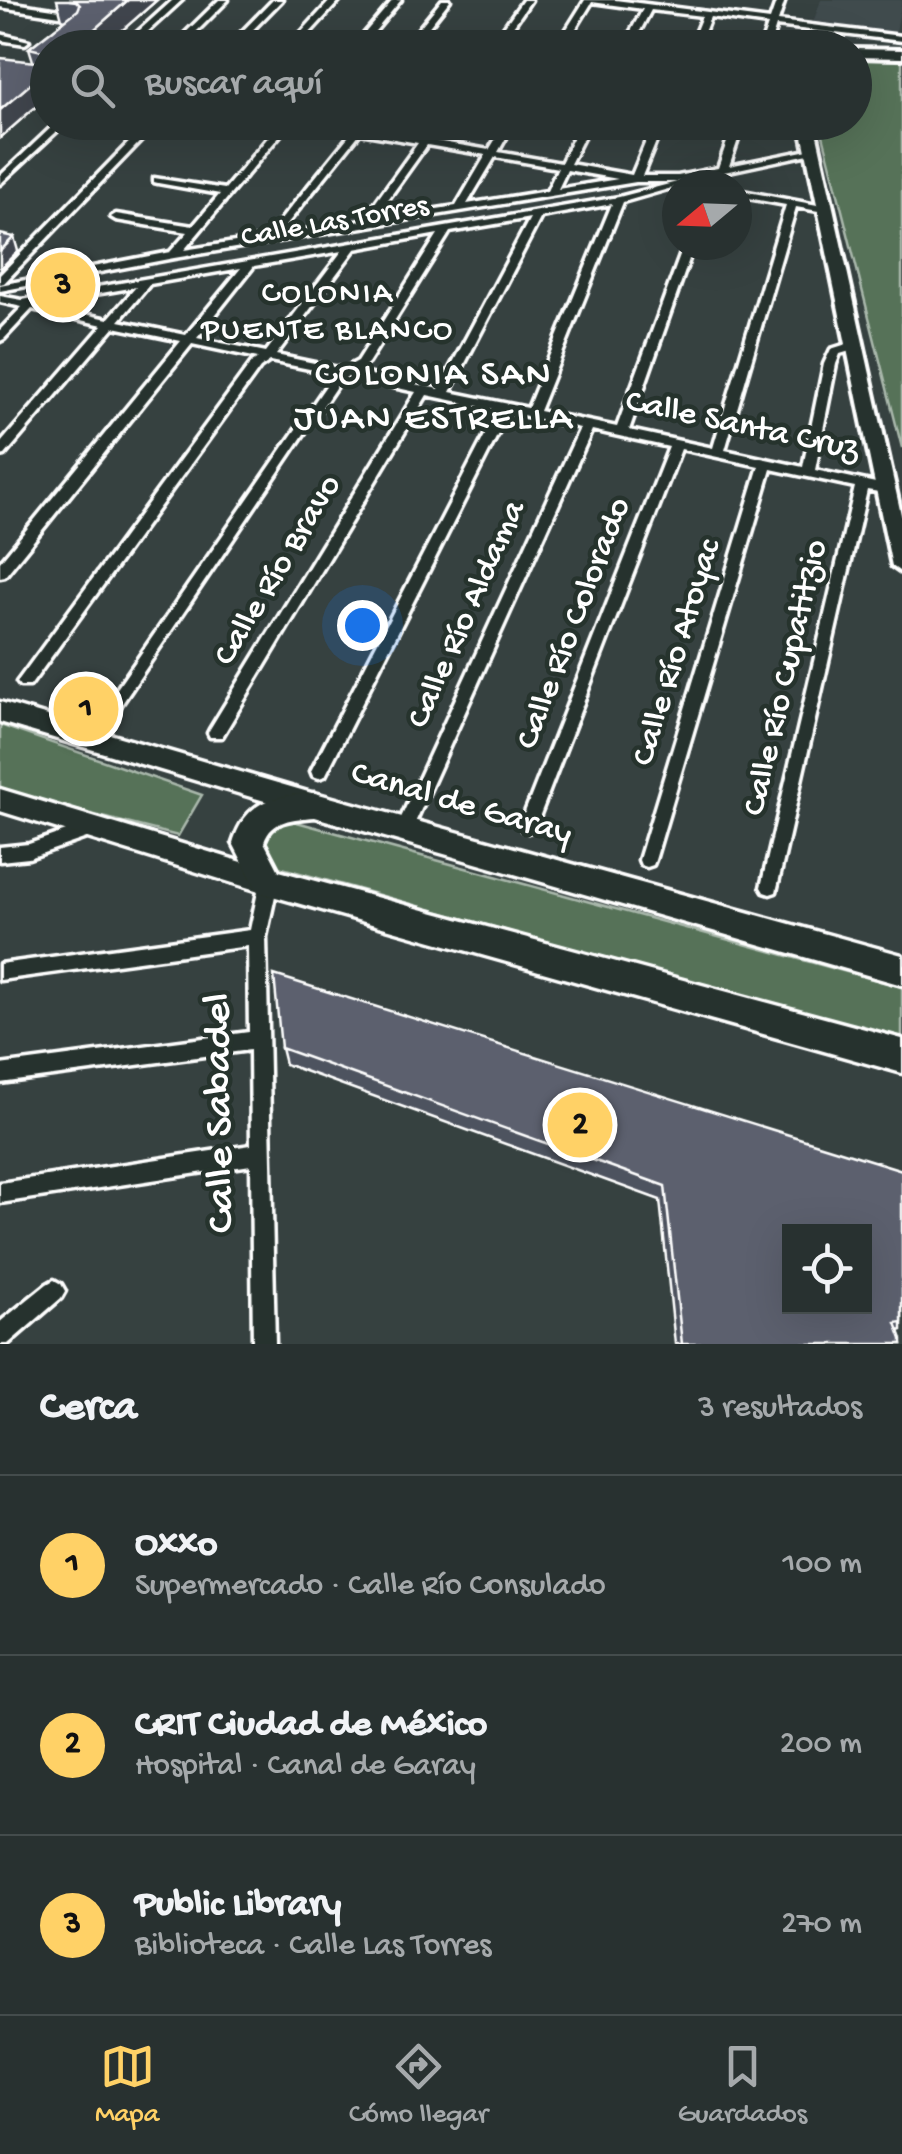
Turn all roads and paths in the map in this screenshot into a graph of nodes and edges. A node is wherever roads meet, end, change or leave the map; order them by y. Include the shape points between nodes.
1 (178, 0) edge
2 (224, 0) edge
3 (278, 0) edge
4 (336, 0) edge
5 (398, 0) edge
6 (446, 0) edge
7 (527, 0) edge
8 (592, 0) edge
9 (695, 0) edge
10 (781, 0) edge
11 (610, 1) edge
12 (0, 4) edge
13 (648, 8) junction
14 (60, 13) dead end
15 (689, 13) junction
16 (707, 15) junction
17 (773, 24) junction
18 (144, 30) edge
19 (193, 30) edge
20 (248, 30) edge
21 (308, 30) edge
22 (372, 30) edge
23 (422, 30) edge
24 (505, 30) edge
25 (571, 30) edge
26 (636, 30) edge
27 (701, 30) edge
28 (771, 30) edge
29 (810, 30) edge
30 (0, 36) edge
31 (872, 40) edge
32 (26, 41) dead end
33 (901, 45) edge
34 (872, 50) edge
35 (44, 140) edge
36 (137, 140) edge
37 (272, 140) edge
38 (350, 140) edge
39 (418, 140) edge
40 (500, 140) edge
41 (577, 140) edge
42 (652, 140) edge
43 (733, 140) edge
44 (811, 140) edge
45 (424, 141) junction
46 (492, 152) junction
47 (813, 152) junction
48 (564, 164) junction
49 (723, 169) junction
50 (719, 170) edge
51 (636, 178) junction
52 (158, 180) dead end
53 (0, 181) edge
54 (662, 181) edge
55 (662, 187) edge
56 (227, 192) junction
57 (551, 192) junction
58 (752, 196) edge
59 (619, 200) junction
60 (792, 204) junction
61 (460, 207) junction
62 (824, 209) junction
63 (537, 214) junction
64 (116, 217) dead end
65 (366, 223) junction
66 (195, 230) junction
67 (446, 230) junction
68 (271, 238) junction
69 (352, 245) junction
70 (174, 255) junction
71 (684, 260) edge
72 (250, 263) junction
73 (147, 281) junction
74 (0, 284) edge
75 (0, 299) edge
76 (21, 306) junction
77 (0, 307) edge
78 (115, 323) junction
79 (0, 337) edge
80 (188, 339) junction
81 (853, 346) junction
82 (268, 356) junction
83 (349, 372) junction
84 (424, 389) junction
85 (442, 393) junction
86 (506, 408) junction
87 (532, 412) junction
88 (588, 424) junction
89 (622, 432) junction
90 (677, 444) junction
91 (0, 452) edge
92 (718, 452) junction
93 (766, 463) junction
94 (808, 472) junction
95 (862, 484) junction
96 (886, 489) junction
97 (902, 566) edge
98 (0, 572) edge
99 (26, 682) dead end
100 (110, 710) dead end
101 (0, 712) edge
102 (216, 734) dead end
103 (318, 771) dead end
104 (0, 800) edge
105 (314, 806) junction
106 (528, 826) dead end
107 (96, 828) junction
108 (403, 831) junction
109 (0, 854) edge
110 (647, 860) dead end
111 (269, 882) junction
112 (770, 887) dead end
113 (258, 937) junction
114 (902, 970) edge
115 (0, 972) edge
116 (258, 1040) junction
117 (902, 1056) edge
118 (0, 1074) edge
119 (260, 1154) junction
120 (0, 1193) edge
121 (54, 1291) dead end
122 (0, 1336) edge
123 (264, 1344) edge

1 - 18 street
2 - 19 street
3 - 20 street
4 - 21 street
5 - 22 street
6 - 23 street
7 - 24 street
8 - 11 street
8 - 25 street
9 - 15 street
10 - 17 street
11 - 13 street
12 - 14 street
13 - 15 street
13 - 26 street
15 - 16 street
16 - 17 street
16 - 27 street
17 - 28 street
17 - 29 street
30 - 32 street
31 - 33 street
33 - 34 street
35 - 53 street
36 - 74 street
37 - 56 street
38 - 68 street
39 - 45 street
40 - 46 street
41 - 48 street
42 - 51 street
43 - 49 street
44 - 47 street
45 - 46 street
45 - 65 street
46 - 48 street
46 - 61 street
47 - 49 street, Calle Las Torres
47 - 62 street
48 - 51 street
48 - 57 street
49 - 50 street, Calle Las Torres
51 - 54 street
51 - 57 street, Calle Las Torres
52 - 56 street
55 - 59 street, Calle Las Torres
56 - 66 street
57 - 61 street, Calle Las Torres
58 - 60 street
59 - 63 street, Calle Las Torres
59 - 87 street
60 - 62 street
60 - 92 street
61 - 65 street, Calle Las Torres
62 - 81 street
63 - 67 street, Calle Las Torres
63 - 85 street
64 - 66 street
65 - 68 street, Calle Las Torres
66 - 70 street
67 - 69 street, Calle Las Torres
67 - 83 street via 362,363
68 - 70 street, Calle Las Torres
69 - 72 street, Calle Las Torres
69 - 82 street
70 - 74 street, Calle Las Torres
71 - 89 street
72 - 73 street, Calle Las Torres
72 - 80 street
73 - 76 street, Calle Las Torres
73 - 78 street
75 - 76 street, Calle Santa Cruz
76 - 77 street, Calle Las Torres
76 - 78 street, Calle Santa Cruz
76 - 79 street
78 - 80 street, Calle Santa Cruz
78 - 91 street
80 - 82 street, Calle Santa Cruz
80 - 98 street
81 - 94 street via 835,352 830,364
81 - 96 street
82 - 83 street, Calle Santa Cruz
82 - 99 street
83 - 84 street, Calle Santa Cruz
83 - 100 street via 335,380
84 - 85 street, Calle Santa Cruz
84 - 102 street, Calle Río Bravo
85 - 86 street, Calle Santa Cruz
86 - 87 street, Calle Santa Cruz
86 - 103 street
87 - 88 street, Calle Santa Cruz
88 - 89 street, Calle Santa Cruz
88 - 108 street, Calle Río Aldama
89 - 90 street, Calle Santa Cruz
90 - 92 street, Calle Santa Cruz
90 - 106 street, Calle Río Colorado
92 - 93 street, Calle Santa Cruz
93 - 94 street, Calle Santa Cruz
93 - 110 street, Calle Río Atoyac
94 - 95 street, Calle Santa Cruz
95 - 96 street, Calle Santa Cruz
95 - 112 street, Calle Río Cupatitzio
96 - 97 street
101 - 105 main road, Canal de Garay
104 - 107 main road
105 - 108 highway, Canal de Garay
105 - 111 highway via 267,813 252,826 248,843
107 - 109 street
107 - 111 main road
108 - 114 highway, Canal de Garay
111 - 113 street, Calle Sabadel
111 - 117 highway
113 - 115 street
113 - 116 street, Calle Sabadel
116 - 118 street
116 - 119 street, Calle Sabadel
119 - 120 street
119 - 123 street, Calle Sabadel
121 - 122 street

